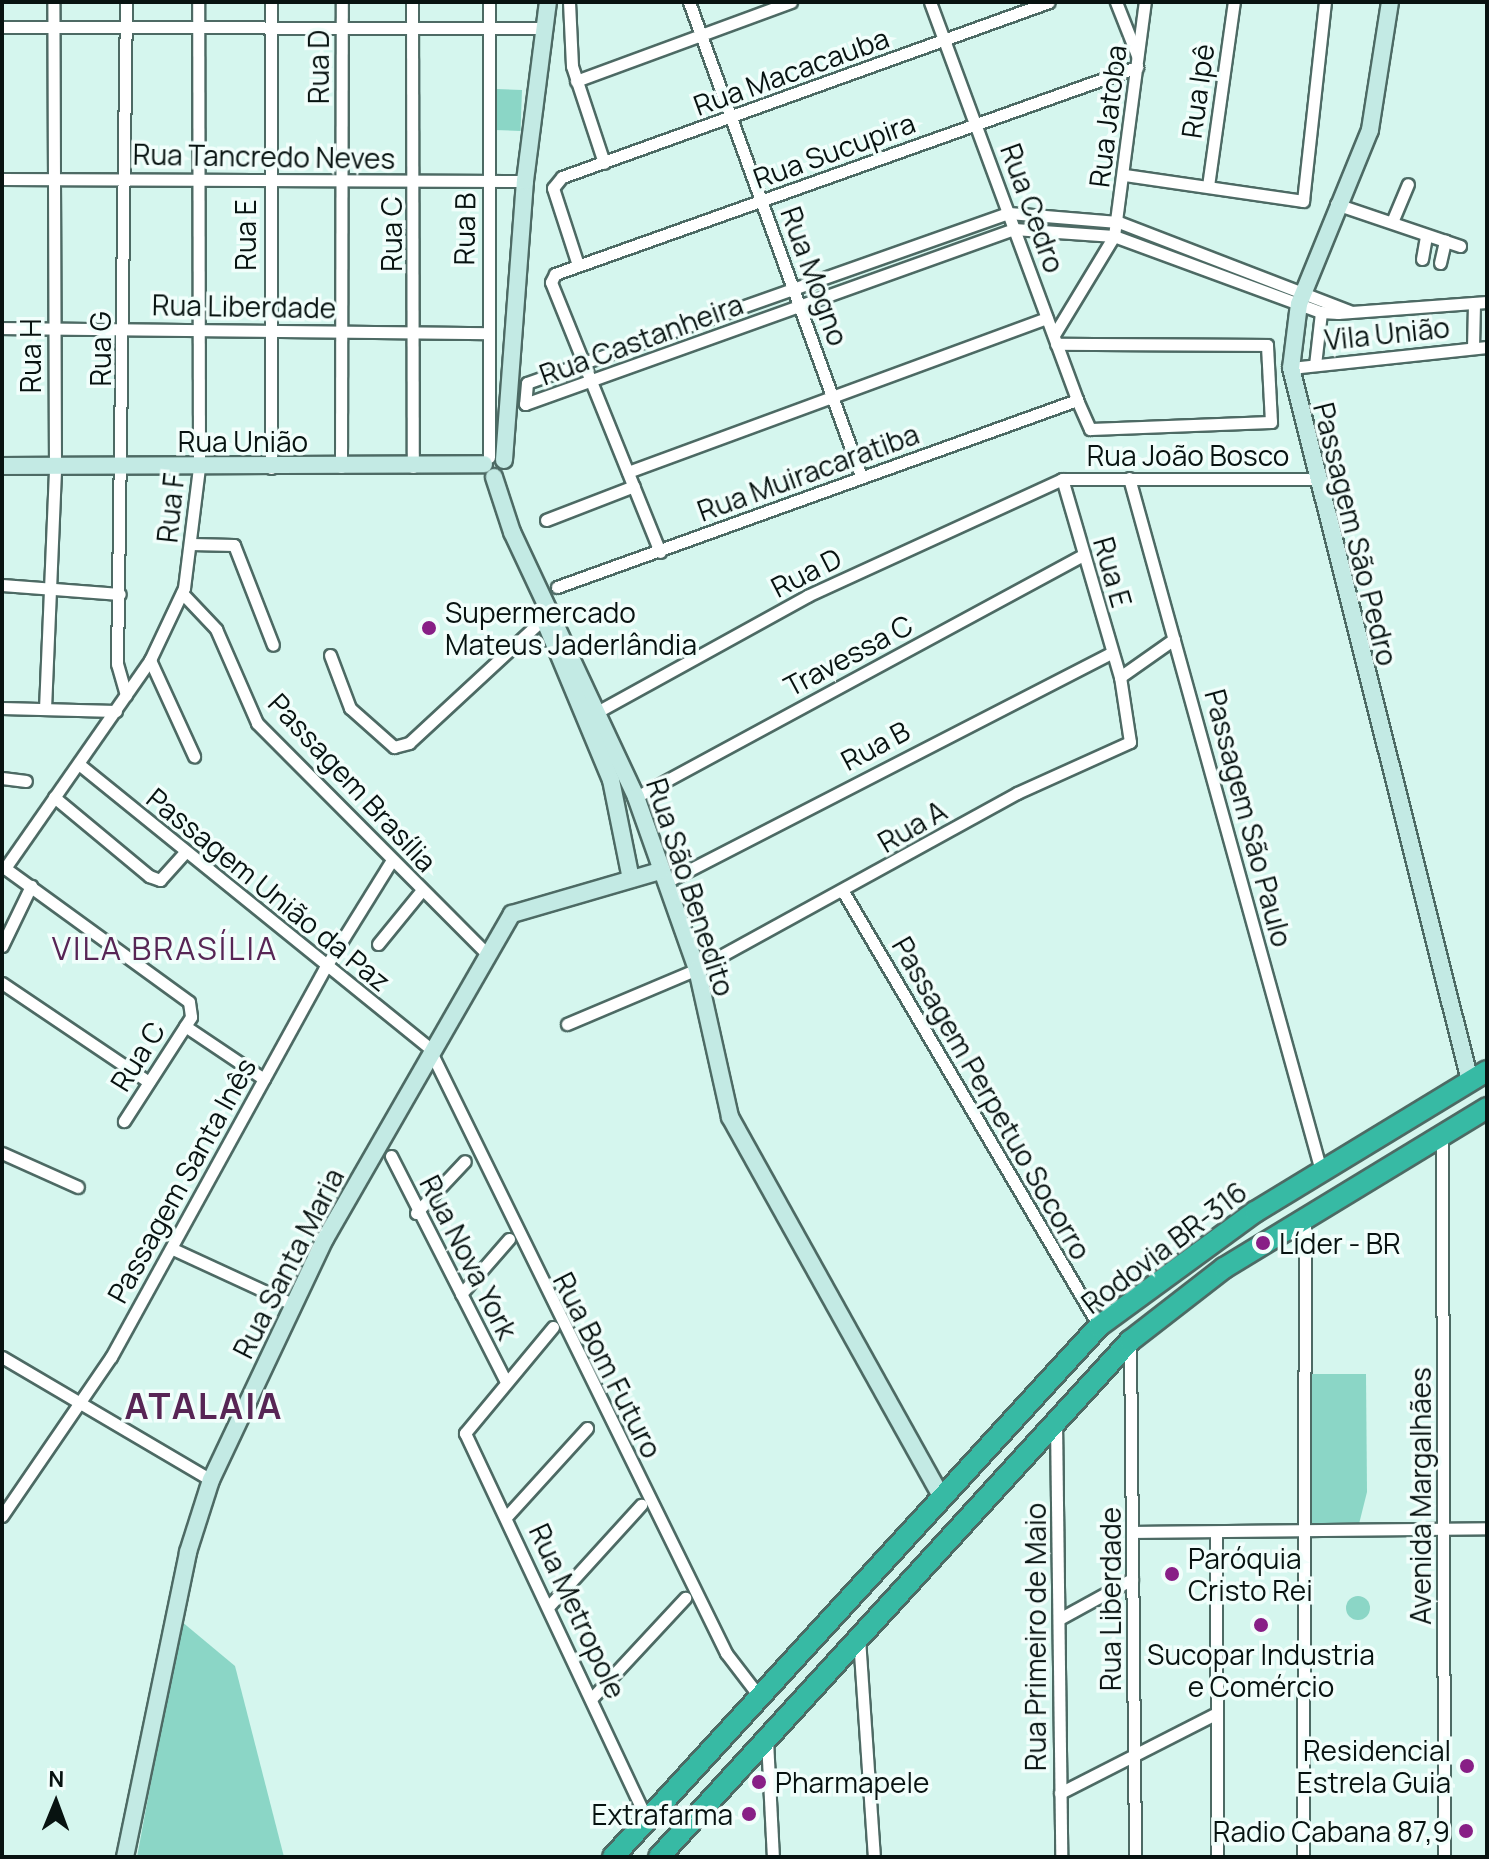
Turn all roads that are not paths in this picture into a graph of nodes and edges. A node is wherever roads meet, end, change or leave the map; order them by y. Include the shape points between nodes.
1 (53, 2) edge
2 (126, 2) edge
3 (198, 2) edge
4 (271, 2) edge
5 (342, 2) edge
6 (412, 2) edge
7 (489, 2) edge
8 (548, 2) edge
9 (569, 2) edge
10 (689, 2) edge
11 (791, 2) edge
12 (930, 2) edge
13 (1049, 2) edge
14 (1116, 2) edge
15 (1145, 2) edge
16 (1234, 2) edge
17 (1325, 2) edge
18 (1390, 2) edge
19 (127, 26) junction
20 (2, 27) edge
21 (53, 27) junction
22 (198, 27) junction
23 (272, 28) junction
24 (342, 28) junction
25 (413, 28) junction
26 (489, 28) junction
27 (545, 28) junction
28 (702, 34) junction
29 (944, 41) junction
30 (1138, 63) junction
31 (576, 81) junction
32 (732, 118) junction
33 (977, 123) junction
34 (604, 163) junction
35 (1125, 175) junction
36 (125, 178) junction
37 (269, 178) junction
38 (2, 179) edge
39 (54, 179) junction
40 (197, 179) junction
41 (342, 179) junction
42 (415, 181) junction
43 (489, 181) junction
44 (525, 181) junction
45 (1408, 184) dead end
46 (1208, 186) junction
47 (764, 201) junction
48 (1335, 204) junction
49 (1008, 213) junction
50 (1118, 222) junction
51 (1392, 222) junction
52 (1014, 229) junction
53 (1114, 236) junction
54 (1426, 237) junction
55 (1445, 241) junction
56 (1460, 246) dead end
57 (1422, 259) dead end
58 (1440, 263) dead end
59 (578, 265) junction
60 (1260, 282) junction
61 (795, 290) junction
62 (1301, 299) junction
63 (1487, 302) edge
64 (1474, 303) junction
65 (801, 306) junction
66 (1349, 311) junction
67 (1321, 312) junction
68 (1047, 318) junction
69 (53, 327) junction
70 (2, 328) edge
71 (124, 328) junction
72 (196, 329) junction
73 (269, 329) junction
74 (343, 331) junction
75 (414, 333) junction
76 (486, 333) junction
77 (1055, 339) junction
78 (1487, 347) edge
79 (1473, 348) junction
80 (1315, 365) junction
81 (584, 367) junction
82 (1291, 368) junction
83 (591, 384) junction
84 (833, 396) junction
85 (1077, 400) junction
86 (2, 466) edge
87 (55, 466) junction
88 (125, 466) junction
89 (199, 467) junction
90 (341, 467) junction
91 (413, 467) junction
92 (495, 467) junction
93 (271, 468) junction
94 (628, 472) junction
95 (861, 476) junction
96 (1129, 478) junction
97 (1062, 479) junction
98 (1314, 479) junction
99 (634, 486) junction
100 (1040, 487) joint
101 (546, 520) dead end
102 (191, 544) junction
103 (660, 552) junction
104 (1083, 555) junction
105 (2, 585) edge
106 (48, 585) junction
107 (557, 587) dead end
108 (182, 593) junction
109 (120, 594) junction
110 (541, 595) junction
111 (543, 619) junction
112 (1174, 639) junction
113 (273, 645) dead end
114 (1111, 653) junction
115 (330, 655) dead end
116 (150, 660) junction
117 (1120, 677) junction
118 (126, 695) junction
119 (2, 708) edge
120 (45, 709) junction
121 (116, 711) junction
122 (599, 711) junction
123 (1129, 716) joint
124 (194, 756) dead end
125 (80, 765) junction
126 (2, 778) edge
127 (26, 781) dead end
128 (54, 797) junction
129 (636, 797) junction
130 (185, 852) junction
131 (392, 860) junction
132 (3, 867) edge
133 (662, 877) junction
134 (631, 879) junction
135 (31, 886) junction
136 (422, 890) junction
137 (844, 893) junction
138 (378, 944) dead end
139 (2, 946) edge
140 (485, 952) junction
141 (325, 968) junction
142 (697, 969) junction
143 (2, 983) edge
144 (188, 1021) junction
145 (567, 1024) dead end
146 (429, 1048) junction
147 (1479, 1076) edge
148 (264, 1079) junction
149 (149, 1082) junction
150 (1487, 1095) edge
151 (1487, 1108) edge
152 (124, 1121) dead end
153 (1465, 1121) junction
154 (1442, 1135) junction
155 (2, 1153) edge
156 (391, 1156) dead end
157 (465, 1161) dead end
158 (1321, 1171) junction
159 (78, 1187) dead end
160 (416, 1213) junction
161 (1305, 1216) junction
162 (509, 1239) dead end
163 (173, 1249) junction
164 (461, 1294) junction
165 (294, 1305) junction
166 (1099, 1326) junction
167 (553, 1327) dead end
168 (1130, 1341) junction
169 (2, 1357) edge
170 (505, 1380) junction
171 (81, 1407) junction
172 (1056, 1417) junction
173 (587, 1428) dead end
174 (211, 1480) junction
175 (940, 1494) junction
176 (641, 1505) dead end
177 (2, 1516) edge
178 (507, 1516) junction
179 (1487, 1528) edge
180 (1304, 1529) junction
181 (1444, 1529) junction
182 (1134, 1532) junction
183 (1216, 1532) junction
184 (1132, 1579) junction
185 (685, 1598) dead end
186 (549, 1606) junction
187 (1061, 1618) junction
188 (859, 1634) junction
189 (759, 1696) junction
190 (592, 1698) junction
191 (1215, 1714) junction
192 (767, 1736) junction
193 (714, 1745) junction
194 (1135, 1756) junction
195 (1060, 1793) junction
196 (647, 1819) junction
197 (677, 1848) edge
198 (125, 1857) edge
199 (613, 1857) edge
200 (629, 1857) edge
201 (659, 1857) edge
202 (773, 1857) edge
203 (874, 1857) edge
204 (1061, 1857) edge
205 (1135, 1857) edge
206 (1217, 1857) edge
207 (1303, 1857) edge
208 (1444, 1857) edge

1 - 21 street, Rua H
2 - 19 street, Rua G
3 - 22 street, Rua F
4 - 23 street, Rua E
5 - 24 street, Rua D
6 - 25 street, Rua C
7 - 26 street, Rua B
8 - 27 street
9 - 31 street
10 - 28 street, Rua Mogno
11 - 28 street
12 - 29 street, Rua Cedro
13 - 29 street, Rua Macacauba
14 - 30 street
15 - 30 street, Rua Jatoba
16 - 46 street, Rua Ipê
17 - 46 street via 1303,201
18 - 48 street, Passagem São Pedro via 1370,130
19 - 21 street
19 - 22 street
19 - 36 street, Rua G
20 - 21 street
21 - 39 street, Rua H
22 - 23 street
22 - 40 street, Rua F
23 - 24 street
23 - 37 street, Rua E
24 - 25 street
24 - 41 street, Rua D
25 - 26 street
25 - 42 street, Rua C
26 - 27 street
26 - 43 street, Rua B
27 - 44 street
28 - 31 street
28 - 32 street, Rua Mogno
29 - 32 street, Rua Macacauba
29 - 33 street, Rua Cedro
30 - 33 street, Rua Sucupira
30 - 35 street, Rua Jatoba
31 - 34 street
32 - 34 street, Rua Macacauba
32 - 47 street, Rua Mogno
33 - 47 street, Rua Sucupira
33 - 49 street, Rua Cedro
34 - 59 street, Rua Macacauba via 562,177 553,188
35 - 46 street
35 - 50 street, Rua Jatoba
36 - 39 street, Rua Tancredo Neves
36 - 40 street, Rua Tancredo Neves
36 - 71 street, Rua G
37 - 40 street, Rua Tancredo Neves
37 - 41 street, Rua Tancredo Neves
37 - 73 street, Rua E
38 - 39 street, Rua Tancredo Neves
39 - 69 street, Rua H
40 - 72 street, Rua F
41 - 42 street, Rua Tancredo Neves
41 - 74 street, Rua D
42 - 43 street, Rua Tancredo Neves
42 - 75 street, Rua C
43 - 44 street, Rua Tancredo Neves
43 - 76 street, Rua B
44 - 92 street
45 - 51 street
47 - 59 street, Rua Sucupira
47 - 61 street, Rua Mogno
48 - 51 street
48 - 62 street, Passagem São Pedro
49 - 50 street, Rua Castanheira
49 - 52 street, Rua Cedro
49 - 61 street, Rua Castanheira
50 - 53 street, Rua Jatoba
50 - 60 street, Rua Castanheira
51 - 54 street
52 - 53 street, Rua Castanheira
52 - 65 street, Rua Castanheira
52 - 68 street, Rua Cedro
53 - 60 street, Rua Castanheira via 1187,268
53 - 77 street, Rua Jatoba
54 - 55 street
54 - 57 street
55 - 56 street
55 - 58 street
59 - 81 street, Rua Sucupira via 551,282
60 - 62 street, Rua Castanheira
61 - 65 street, Rua Mogno
61 - 81 street, Rua Castanheira
62 - 66 street
62 - 67 street
62 - 82 street, Passagem São Pedro
63 - 64 street
64 - 66 street
64 - 79 street
65 - 83 street, Rua Castanheira
65 - 84 street, Rua Mogno
66 - 67 street
67 - 80 street
68 - 77 street, Rua Cedro
68 - 84 street
69 - 70 street, Rua Liberdade
69 - 71 street, Rua Liberdade
69 - 87 street, Rua H
71 - 72 street, Rua Liberdade
71 - 88 street, Rua G
72 - 73 street, Rua Liberdade
72 - 89 street, Rua F
73 - 74 street, Rua Liberdade
73 - 93 street, Rua E
74 - 75 street, Rua Liberdade
74 - 90 street, Rua D
75 - 76 street, Rua Liberdade
75 - 91 street, Rua C
76 - 92 street, Rua B
77 - 85 street, Rua Cedro
77 - 85 street, Rua Cedro via 1192,341 1272,351 1273,416 1265,427 1090,429
78 - 79 street, Vila União
79 - 80 street, Vila União
80 - 82 street, Vila União
81 - 83 street
81 - 83 street, Rua Castanheira via 527,383 525,404
82 - 98 street, Passagem São Pedro
83 - 94 street
84 - 94 street
84 - 95 street, Rua Mogno
85 - 95 street, Rua Muiracaratiba
86 - 87 street, Rua União
87 - 88 street, Rua União
87 - 106 street, Rua H
88 - 89 street, Rua União
88 - 109 street, Rua G
89 - 93 street, Rua União
89 - 102 street, Rua F
90 - 91 street, Rua União
90 - 93 street, Rua União
91 - 92 street, Rua União
92 - 110 street, Rua São Benedito via 512,532
94 - 99 street
95 - 103 street, Rua Muiracaratiba
96 - 97 street, Rua João Bosco
96 - 98 street, Rua João Bosco
96 - 112 street, Passagem São Paulo
97 - 100 street, Rua João Bosco
97 - 104 street, Rua E
98 - 147 street, Passagem São Pedro
99 - 101 street
99 - 103 street
100 - 122 street, Rua D via 807,596
102 - 108 street, Rua F
102 - 113 street via 234,545
103 - 107 street, Rua Muiracaratiba
104 - 114 street, Rua E
104 - 129 street, Travessa C
105 - 106 street
106 - 109 street
106 - 120 street, Rua H
108 - 116 street, Rua F
108 - 131 street, Passagem Brasília via 216,629 257,723
109 - 118 street, Rua G via 117,664
110 - 111 street, Rua São Benedito
110 - 122 street, Rua São Benedito
111 - 115 street via 409,743 394,747 350,708
111 - 134 street, Rua São Benedito via 611,780
112 - 117 street
112 - 158 street, Passagem São Paulo
114 - 117 street, Rua E
114 - 133 street, Rua B
116 - 118 street, Rua F
116 - 124 street
117 - 123 street, Rua E
118 - 121 street, Rua F
119 - 120 street
120 - 121 street
121 - 125 street, Rua F
122 - 129 street, Rua São Benedito
123 - 137 street, Rua A via 1130,742 1017,793
125 - 128 street, Rua F
125 - 130 street, Passagem União da Paz
126 - 127 street
128 - 130 street via 149,876 160,880
128 - 132 street, Rua F
129 - 133 street, Rua São Benedito
130 - 141 street, Passagem União da Paz
131 - 136 street, Passagem Brasília
131 - 141 street, Passagem Santa Inês
132 - 135 street
133 - 134 street, Rua Santa Maria
133 - 142 street, Rua São Benedito
134 - 140 street, Rua Santa Maria via 520,908
135 - 139 street
135 - 144 street via 189,1002
136 - 138 street
136 - 140 street, Passagem Brasília
137 - 142 street, Rua A
137 - 166 street, Passagem Perpetuo Socorro
140 - 146 street, Rua Santa Maria
141 - 146 street, Passagem União da Paz
141 - 148 street, Passagem Santa Inês
142 - 145 street, Rua A
142 - 175 street, Rua São Benedito via 736,1130
143 - 149 street
144 - 148 street
144 - 149 street, Rua C
146 - 165 street, Rua Santa Maria
146 - 189 street, Rua Bom Futuro via 726,1653
147 - 158 highway, Rodovia BR-316
148 - 163 street, Passagem Santa Inês
149 - 152 street, Rua C
150 - 153 highway
151 - 153 highway, Rodovia BR-316
153 - 154 highway, Rodovia BR-316
154 - 161 highway, Rodovia BR-316
154 - 181 street, Avenida Margalhães
155 - 159 street
156 - 160 street, Rua Nova York
157 - 160 street
158 - 166 highway, Rodovia BR-316 via 1185,1259
160 - 164 street, Rua Nova York
161 - 168 highway, Rodovia BR-316 via 1224,1268
161 - 180 street
162 - 164 street
163 - 165 street
163 - 171 street, Passagem Santa Inês
164 - 170 street, Rua Nova York
165 - 174 street, Rua Santa Maria
166 - 175 highway, Rodovia BR-316
167 - 170 street
168 - 172 highway, Rodovia BR-316
168 - 182 street, Rua Liberdade
169 - 171 street
170 - 178 street, Rua Metropole via 466,1424
171 - 174 street
171 - 177 street, Passagem Santa Inês
172 - 187 street, Rua Primeiro de Maio
172 - 188 highway, Rodovia BR-316
173 - 178 street
174 - 198 street, Rua Santa Maria via 188,1552
175 - 189 highway, Rodovia BR-316
176 - 186 street
178 - 186 street, Rua Metropole
179 - 181 street
180 - 181 street
180 - 183 street
180 - 207 street
181 - 208 street, Avenida Margalhães
182 - 183 street
182 - 184 street, Rua Liberdade
183 - 191 street
184 - 187 street
184 - 194 street, Rua Liberdade
185 - 190 street
186 - 190 street, Rua Metropole
187 - 195 street, Rua Primeiro de Maio
188 - 192 highway, Rodovia BR-316
188 - 203 street
189 - 193 highway, Rodovia BR-316
190 - 196 street, Rua Metropole
191 - 194 street
191 - 206 street
192 - 197 highway, Rodovia BR-316
192 - 202 street
193 - 196 highway
193 - 200 highway via 704,1770
194 - 195 street
194 - 205 street, Rua Liberdade
195 - 204 street, Rua Primeiro de Maio
196 - 199 highway
197 - 201 highway, Rodovia BR-316

